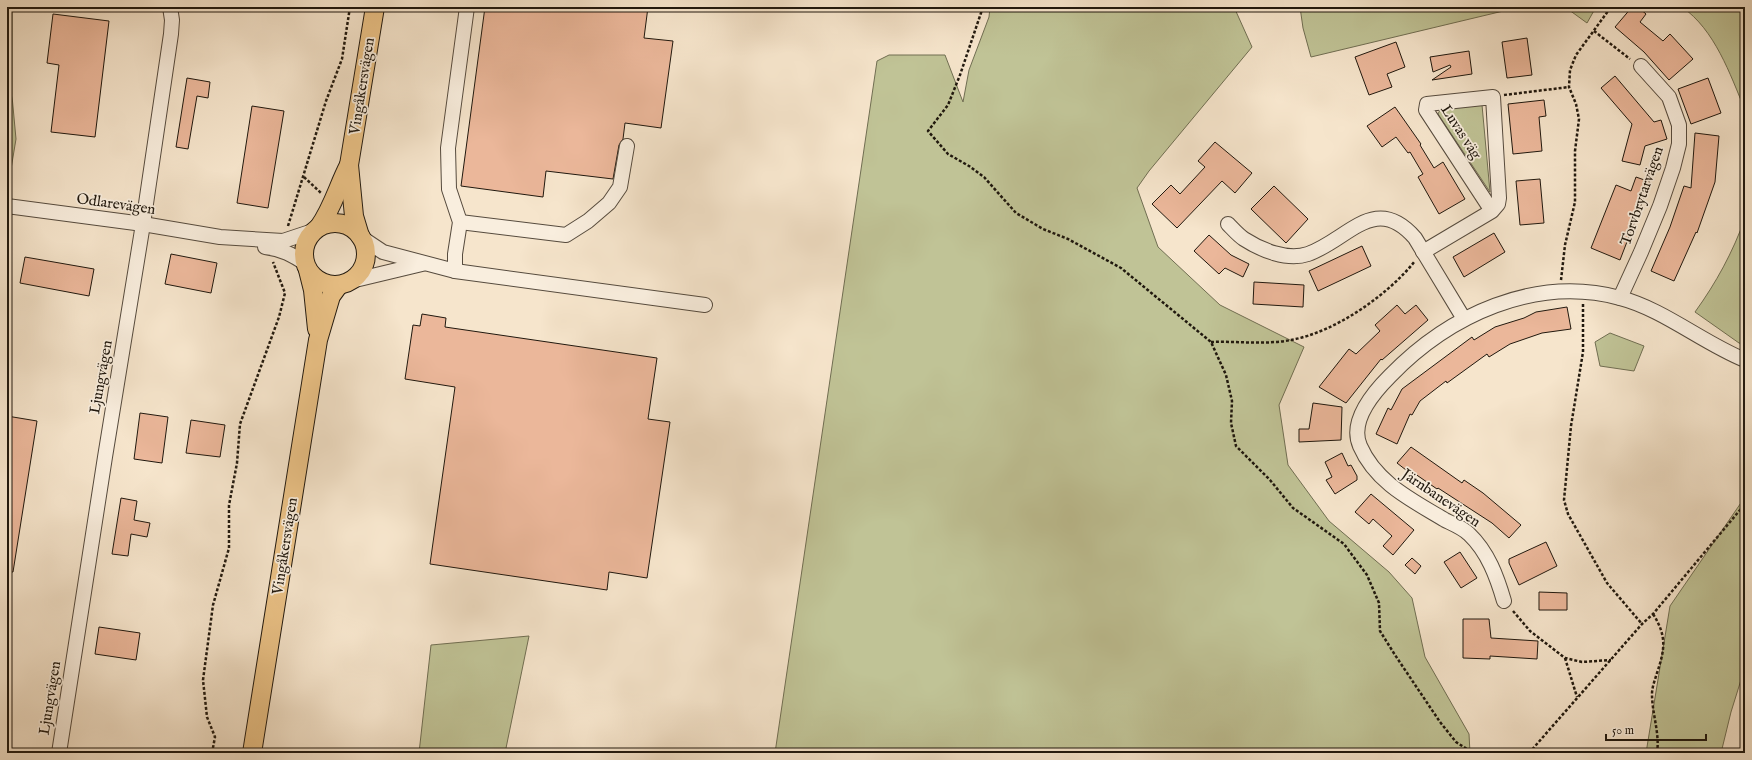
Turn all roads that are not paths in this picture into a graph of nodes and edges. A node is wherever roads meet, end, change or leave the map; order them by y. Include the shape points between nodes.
1 (170, 7) edge
2 (375, 7) edge
3 (467, 7) edge
4 (1641, 66) road end
5 (627, 146) dead end
6 (349, 165) junction
7 (7, 206) edge
8 (1492, 211) junction
9 (460, 222) junction
10 (143, 224) junction
11 (1228, 224) dead end
12 (317, 228) junction
13 (220, 237) junction
14 (361, 237) junction
15 (1423, 252) junction
16 (424, 263) junction
17 (307, 267) junction
18 (455, 271) junction
19 (345, 283) junction
20 (1620, 298) junction
21 (705, 305) dead end
22 (1464, 320) junction
23 (318, 340) junction
24 (1745, 360) edge
25 (1504, 601) road end
26 (59, 753) edge
27 (252, 753) edge

1 - 10 street, Ljungvägen via 171,34
2 - 6 main road, Vingåkersvägen
3 - 9 street via 448,148 449,189
4 - 20 street, Torvbrytarvägen via 1669,97 1679,125 1679,144 1674,168 1660,206
5 - 9 street via 620,187 613,198 588,221 566,235
6 - 12 main road, Vingåkersvägen via 330,212
6 - 14 main road, Vingåkersvägen via 354,216
7 - 10 street, Odlarevägen
8 - 8 street, Luvas väg via 1499,198 1493,97 1431,102 1425,107 1426,110
8 - 15 street
9 - 18 street
10 - 13 street, Odlarevägen
10 - 26 street, Ljungvägen
11 - 15 street via 1243,239 1270,252 1293,256 1307,254 1361,224 1382,218 1396,221 1406,228
12 - 13 street, Odlarevägen via 283,241
12 - 14 main road via 331,223 343,223 354,229
12 - 17 main road via 305,246 304,258
13 - 17 street, Odlarevägen via 293,254
14 - 16 street via 383,252
14 - 19 main road via 366,250 366,262 360,273
15 - 22 street
16 - 18 street
16 - 19 street
17 - 19 main road via 316,279 327,284
17 - 23 main road, Vingåkersvägen
18 - 21 street
19 - 23 main road, Vingåkersvägen via 330,296
20 - 22 street, Järnbanevägen via 1561,291 1516,298
20 - 24 street, Järnbanevägen via 1644,307
22 - 25 street, Järnbanevägen via 1412,355 1378,388 1365,405 1358,425 1359,444 1368,462 1381,478 1402,495 1468,533 1491,563
23 - 27 main road, Vingåkersvägen

